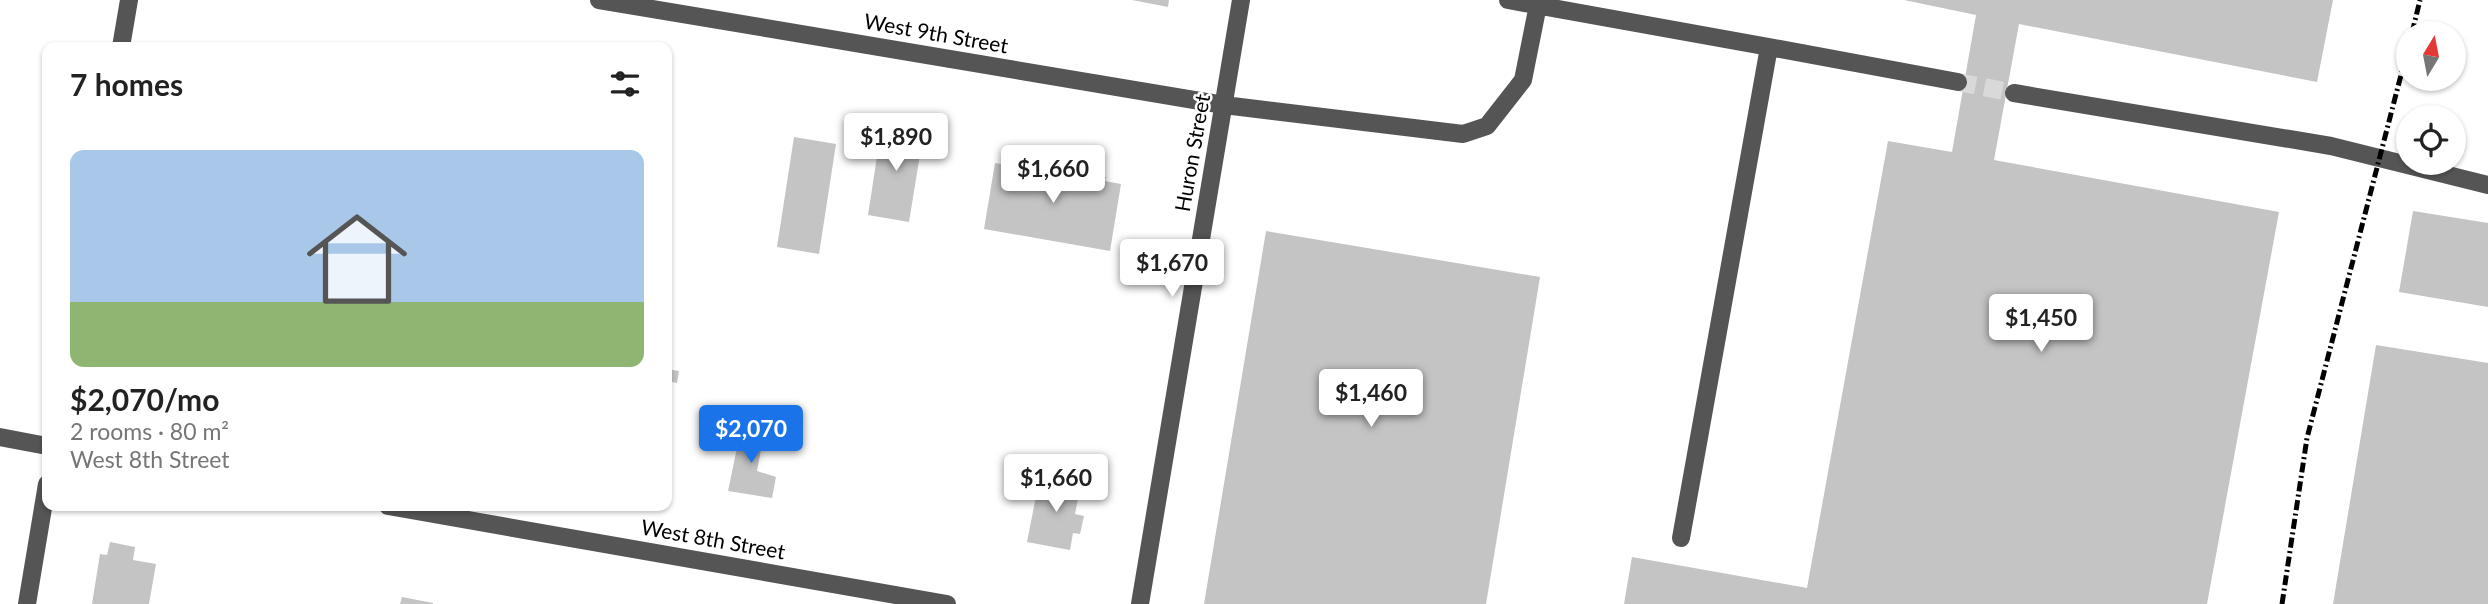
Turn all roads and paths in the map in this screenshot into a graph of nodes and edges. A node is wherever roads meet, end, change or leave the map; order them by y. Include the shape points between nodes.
1 (129, 0) edge
2 (599, 0) edge
3 (1241, 0) edge
4 (1508, 0) edge
5 (1538, 5) junction
6 (122, 42) edge
7 (1769, 47) junction
8 (1958, 82) tunnel mouth
9 (2014, 93) tunnel mouth
10 (1224, 105) junction
11 (2488, 185) edge
12 (0, 437) edge
13 (42, 445) edge
14 (42, 511) edge
15 (417, 511) edge
16 (1681, 538) dead end
17 (27, 604) edge
18 (947, 604) edge
19 (1140, 604) edge

1 - 6 street
2 - 10 street, West 9th Street
3 - 10 street, Huron Street
4 - 5 street
5 - 7 street
5 - 10 street, West 9th Street via 1523,80 1487,126 1463,134
7 - 8 street
7 - 16 street
9 - 11 street via 2331,146
10 - 19 street, Huron Street
12 - 13 street
14 - 17 street
15 - 18 street, West 8th Street

